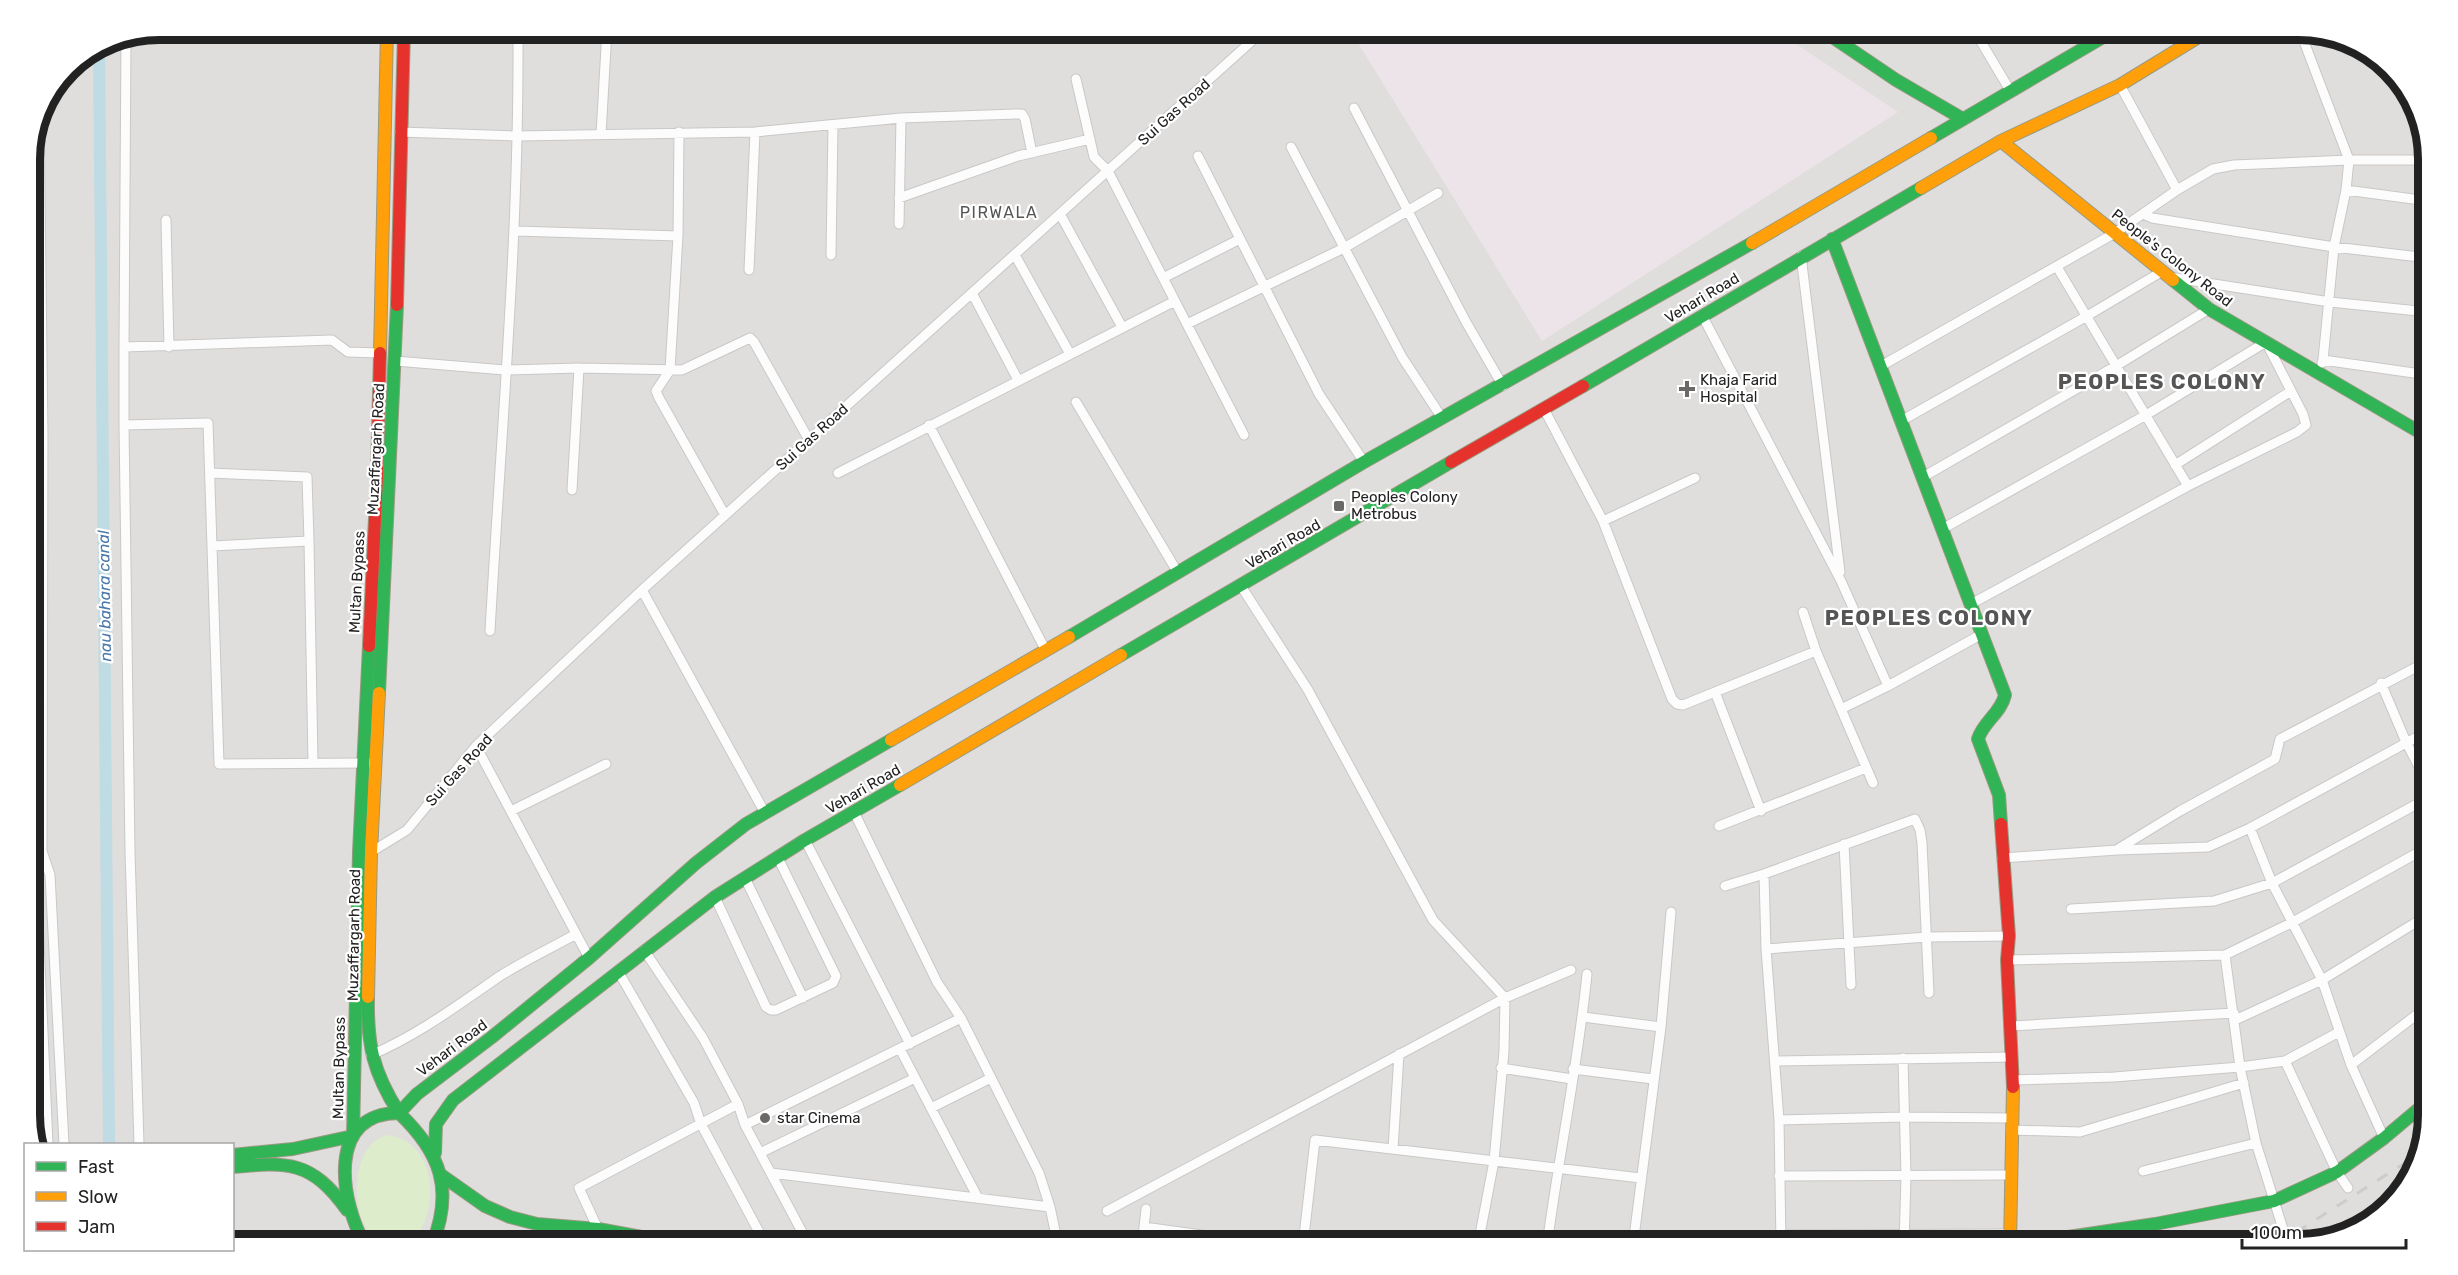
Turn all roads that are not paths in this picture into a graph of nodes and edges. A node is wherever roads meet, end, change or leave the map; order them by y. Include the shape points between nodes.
1 (1252, 40) edge
2 (1836, 40) edge
3 (1980, 40) edge
4 (2092, 40) edge
5 (2194, 40) edge
6 (387, 41) edge
7 (404, 41) edge
8 (518, 41) edge
9 (606, 41) edge
10 (2304, 41) edge
11 (126, 46) edge
12 (1076, 79) dead end
13 (2120, 85) junction
14 (2011, 92) junction
15 (1354, 108) dead end
16 (901, 118) junction
17 (1963, 119) junction
18 (833, 125) junction
19 (400, 132) junction
20 (679, 132) junction
21 (755, 132) junction
22 (602, 134) junction
23 (518, 136) junction
24 (1090, 139) junction
25 (2001, 141) junction
26 (1291, 147) dead end
27 (1032, 153) junction
28 (1198, 156) dead end
29 (2349, 160) junction
30 (2417, 160) edge
31 (1108, 171) junction
32 (2177, 190) junction
33 (2346, 190) junction
34 (1438, 193) dead end
35 (899, 198) junction
36 (2417, 200) edge
37 (1408, 211) junction
38 (1060, 214) junction
39 (2143, 214) junction
40 (166, 219) dead end
41 (899, 224) dead end
42 (516, 231) junction
43 (2115, 233) junction
44 (678, 236) junction
45 (1240, 239) junction
46 (1832, 239) junction
47 (2334, 247) junction
48 (1344, 248) junction
49 (831, 255) dead end
50 (1015, 255) junction
51 (1801, 256) junction
52 (2417, 257) edge
53 (41, 263) edge
54 (2057, 267) junction
55 (749, 270) dead end
56 (2165, 274) junction
57 (1163, 278) junction
58 (1264, 287) junction
59 (972, 293) junction
60 (1174, 301) junction
61 (2330, 302) junction
62 (2209, 309) junction
63 (2417, 311) edge
64 (1702, 315) junction
65 (2087, 316) junction
66 (1187, 324) junction
67 (1122, 327) junction
68 (2266, 342) junction
69 (169, 346) junction
70 (124, 347) junction
71 (379, 353) junction
72 (1070, 354) junction
73 (395, 361) junction
74 (1881, 366) junction
75 (2116, 366) junction
76 (2321, 366) junction
77 (579, 368) junction
78 (505, 370) junction
79 (670, 370) junction
80 (2417, 374) edge
81 (1018, 380) junction
82 (1503, 386) junction
83 (2292, 391) junction
84 (1076, 402) dead end
85 (1544, 409) junction
86 (2146, 415) junction
87 (1442, 418) junction
88 (1900, 421) junction
89 (124, 425) junction
90 (929, 426) junction
91 (2417, 430) edge
92 (1244, 435) dead end
93 (809, 440) junction
94 (1364, 462) junction
95 (2175, 465) junction
96 (210, 473) junction
97 (838, 473) dead end
98 (1923, 477) junction
99 (1695, 478) dead end
100 (2188, 486) junction
101 (572, 490) dead end
102 (725, 516) junction
103 (1603, 521) junction
104 (1944, 528) junction
105 (309, 541) junction
106 (212, 546) junction
107 (1178, 573) junction
108 (1841, 581) junction
109 (1240, 586) junction
110 (642, 590) junction
111 (1971, 604) junction
112 (1803, 612) dead end
113 (490, 631) dead end
114 (1982, 634) junction
115 (1046, 651) junction
116 (1816, 651) junction
117 (2418, 666) edge
118 (2381, 683) junction
119 (1888, 686) junction
120 (1714, 692) junction
121 (1840, 709) junction
122 (2418, 736) edge
123 (2406, 742) junction
124 (477, 746) junction
125 (370, 763) junction
126 (313, 764) junction
127 (606, 764) dead end
128 (2418, 764) edge
129 (1866, 768) junction
130 (1873, 783) dead end
131 (42, 787) joint
132 (2418, 804) edge
133 (511, 811) junction
134 (1761, 811) junction
135 (854, 812) junction
136 (765, 813) junction
137 (1719, 826) dead end
138 (2250, 828) junction
139 (805, 840) junction
140 (1844, 844) junction
141 (2117, 850) junction
142 (42, 851) junction
143 (371, 852) junction
144 (2418, 853) edge
145 (41, 855) edge
146 (778, 858) junction
147 (2002, 858) junction
148 (1764, 874) junction
149 (745, 878) junction
150 (2272, 883) junction
151 (1725, 886) dead end
152 (715, 897) junction
153 (2071, 909) dead end
154 (1671, 912) dead end
155 (2418, 921) edge
156 (2293, 922) junction
157 (576, 933) junction
158 (2009, 936) junction
159 (1927, 937) junction
160 (1849, 943) junction
161 (1766, 949) junction
162 (644, 950) junction
163 (2225, 955) junction
164 (589, 958) junction
165 (2007, 960) junction
166 (1571, 970) dead end
167 (618, 971) junction
168 (1587, 974) dead end
169 (2322, 980) junction
170 (1851, 985) dead end
171 (41, 993) edge
172 (1929, 993) dead end
173 (802, 998) junction
174 (1505, 999) junction
175 (2418, 1014) edge
176 (2234, 1016) junction
177 (1583, 1017) junction
178 (961, 1018) junction
179 (2011, 1026) junction
180 (1661, 1027) junction
181 (2339, 1032) junction
182 (910, 1044) junction
183 (900, 1049) junction
184 (1399, 1054) junction
185 (371, 1055) junction
186 (44, 1056) junction
187 (59, 1056) junction
188 (2012, 1057) junction
189 (1903, 1058) junction
190 (2285, 1060) junction
191 (1776, 1061) junction
192 (2350, 1065) junction
193 (2240, 1067) junction
194 (1501, 1068) junction
195 (1573, 1074) junction
196 (915, 1078) junction
197 (992, 1078) junction
198 (1653, 1079) junction
199 (2013, 1080) junction
200 (2244, 1083) junction
201 (61, 1086) junction
202 (45, 1088) junction
203 (738, 1104) junction
204 (931, 1107) junction
205 (2418, 1109) edge
206 (399, 1113) junction
207 (1903, 1117) junction
208 (1779, 1120) junction
209 (701, 1124) junction
210 (2011, 1124) junction
211 (745, 1125) junction
212 (353, 1136) junction
213 (2384, 1138) junction
214 (48, 1143) edge
215 (64, 1143) edge
216 (139, 1143) edge
217 (2256, 1143) junction
218 (1393, 1149) junction
219 (760, 1153) junction
220 (435, 1154) junction
221 (234, 1155) edge
222 (1494, 1161) junction
223 (234, 1167) edge
224 (1557, 1168) junction
225 (2143, 1171) dead end
226 (2337, 1172) junction
227 (771, 1173) junction
228 (441, 1175) junction
229 (2010, 1175) junction
230 (1779, 1176) junction
231 (1906, 1176) junction
232 (1641, 1178) junction
233 (2348, 1188) dead end
234 (978, 1198) junction
235 (2274, 1202) junction
236 (1050, 1207) junction
237 (1146, 1209) dead end
238 (1107, 1211) dead end
239 (351, 1217) junction
240 (1144, 1227) junction
241 (598, 1229) junction
242 (2283, 1229) dead end
243 (1904, 1233) junction
244 (360, 1234) edge
245 (436, 1234) edge
246 (625, 1234) edge
247 (760, 1234) edge
248 (803, 1234) edge
249 (1056, 1234) edge
250 (1143, 1234) edge
251 (1195, 1234) edge
252 (1304, 1234) edge
253 (1480, 1234) edge
254 (1548, 1234) edge
255 (1634, 1234) edge
256 (1781, 1234) edge
257 (1886, 1234) edge
258 (1918, 1234) edge
259 (2012, 1234) edge
260 (2071, 1234) edge

1 - 31 street, Sui Gas Road
2 - 17 main road
3 - 14 street
4 - 14 main road, Vehari Road
5 - 13 main road, Vehari Road
6 - 71 main road, Multan Bypass
7 - 19 main road, Muzaffargarh Road
8 - 23 street
9 - 22 street
10 - 29 street
11 - 70 street
12 - 24 street
13 - 25 main road, Vehari Road
13 - 32 street
14 - 17 main road, Vehari Road
15 - 37 street
16 - 18 street
16 - 27 street via 1022,114
16 - 35 street
17 - 82 main road, Vehari Road
18 - 21 street
18 - 49 street
19 - 23 street
19 - 73 main road, Muzaffargarh Road
20 - 21 street
20 - 22 street
20 - 44 street
21 - 55 street
22 - 23 street
23 - 42 street
24 - 27 street
24 - 31 street via 1094,157
25 - 43 main road, People's Colony Road
25 - 46 main road, Vehari Road
26 - 48 street
27 - 35 street
28 - 45 street
29 - 30 street
29 - 32 street via 2235,165 2213,169
29 - 33 street
31 - 38 street, Sui Gas Road
31 - 57 street
32 - 39 street
33 - 36 street
33 - 47 street
34 - 37 street
35 - 41 street
37 - 48 street
37 - 82 street
38 - 50 street, Sui Gas Road
38 - 67 street
39 - 43 street
39 - 47 street
40 - 69 street
42 - 44 street
42 - 78 street
43 - 54 street
43 - 56 main road, People's Colony Road
44 - 79 street
45 - 57 street
45 - 58 street
46 - 51 main road, Vehari Road
46 - 74 main road
47 - 52 street
47 - 61 street
48 - 58 street
48 - 87 street via 1402,357
50 - 59 street, Sui Gas Road
50 - 72 street
51 - 64 main road, Vehari Road
51 - 108 street
53 - 131 street
54 - 65 street
54 - 74 street
56 - 61 street
56 - 62 main road, People's Colony Road
56 - 65 street
57 - 60 street
58 - 66 street
58 - 94 street via 1319,394
59 - 81 street
59 - 93 street, Sui Gas Road
60 - 66 street
60 - 67 street
61 - 63 street
61 - 76 street
62 - 68 main road, People's Colony Road
62 - 75 street
64 - 85 main road, Vehari Road
64 - 108 street
65 - 75 street
65 - 88 street
66 - 92 street
67 - 72 street
68 - 76 main road, People's Colony Road
68 - 83 street
68 - 86 street
69 - 70 street
69 - 71 street via 332,340 348,352
70 - 89 street
71 - 125 main road, Multan Bypass
72 - 81 street
73 - 78 street
73 - 125 main road, Muzaffargarh Road
74 - 88 main road
75 - 86 street
75 - 98 street
76 - 80 street
76 - 91 main road, People's Colony Road
77 - 78 street
77 - 79 street
77 - 101 street
78 - 113 street
79 - 93 street via 682,370 750,338
79 - 102 street via 657,391 659,398
81 - 90 street
82 - 87 main road, Vehari Road
83 - 95 street
83 - 100 street via 2306,424
84 - 107 street
85 - 103 street
85 - 109 main road, Vehari Road
86 - 95 street
86 - 104 street
87 - 94 main road, Vehari Road
88 - 98 main road
89 - 96 street via 208,423
89 - 216 street
90 - 97 street
90 - 115 street
93 - 102 street, Sui Gas Road
94 - 107 main road, Vehari Road
95 - 100 street
96 - 105 street via 306,477
96 - 106 street
98 - 104 main road
99 - 103 street
100 - 111 street
102 - 110 street, Sui Gas Road
103 - 120 street via 1672,699 1683,705
104 - 111 main road
105 - 106 street
105 - 126 street
106 - 126 street via 219,764
107 - 115 main road, Vehari Road
108 - 119 street
109 - 135 main road, Vehari Road
109 - 174 street via 1308,690 1434,920
110 - 124 street, Sui Gas Road
110 - 136 street
111 - 114 main road
112 - 116 street
114 - 119 street
114 - 147 main road via 2005,695 2001,708 1983,727 1978,739 1999,795
115 - 136 main road, Vehari Road
116 - 120 street
116 - 121 street
117 - 118 street
118 - 123 street
118 - 141 street via 2280,739 2275,759
119 - 121 street
120 - 134 street
121 - 129 street
122 - 123 street
123 - 128 street
123 - 138 street
124 - 133 street
124 - 143 street, Sui Gas Road via 407,830
125 - 126 street
125 - 143 main road, Muzaffargarh Road
125 - 212 main road, Multan Bypass via 359,852
127 - 133 street
129 - 130 street
129 - 134 street
131 - 142 street
132 - 150 street
133 - 157 street
134 - 137 street
135 - 139 main road, Vehari Road
135 - 178 street via 937,982
136 - 164 main road, Vehari Road via 696,863
138 - 141 street via 2208,847
138 - 150 street
139 - 146 main road, Vehari Road
139 - 182 street
140 - 148 street
140 - 159 street via 1915,819 1922,843
140 - 160 street
141 - 147 street
142 - 145 street
142 - 187 street via 50,875
143 - 185 main road, Muzaffargarh Road via 367,1031
144 - 156 street
146 - 149 main road, Vehari Road
146 - 173 street via 836,976 833,983
147 - 158 main road
148 - 151 street
148 - 161 street
149 - 152 main road, Vehari Road
149 - 173 street
150 - 153 street via 2214,901
150 - 156 street
152 - 162 main road, Vehari Road
152 - 173 street via 766,1007 776,1010
154 - 180 street
155 - 169 street
156 - 163 street
156 - 169 street
157 - 164 street
157 - 185 street via 397,1044
158 - 159 street
158 - 165 main road
159 - 160 street
159 - 172 street
160 - 161 street
160 - 170 street
161 - 191 street
162 - 167 main road, Vehari Road
162 - 203 street via 703,1038
163 - 165 street
163 - 176 street
164 - 206 main road, Vehari Road via 417,1094
165 - 179 main road
166 - 174 street
167 - 209 street via 694,1103
167 - 220 main road, Vehari Road via 453,1100 440,1114 433,1132
168 - 177 street
169 - 176 street
169 - 181 street
171 - 186 street
174 - 184 street
174 - 194 street
175 - 192 street
176 - 179 street
176 - 193 street
177 - 180 street
177 - 195 street
178 - 182 street
178 - 197 street
179 - 188 main road
180 - 198 street
181 - 190 street
181 - 192 street
182 - 183 street
183 - 196 street
183 - 211 street
184 - 218 street
184 - 238 street
185 - 206 main road, Muzaffargarh Road via 382,1088
186 - 187 street
186 - 202 street
187 - 201 street
188 - 189 street
188 - 199 main road
189 - 191 street
189 - 207 street
190 - 193 street
190 - 226 street
191 - 208 street
192 - 213 street
193 - 199 street
193 - 200 street
194 - 195 street
194 - 222 street
195 - 198 street
195 - 224 street
196 - 204 street
196 - 219 street
197 - 204 street
197 - 236 street via 1039,1173
198 - 232 street
199 - 210 main road
200 - 210 street via 2080,1132
200 - 217 street
201 - 202 street
201 - 215 street
202 - 214 street
203 - 209 street
203 - 211 street
204 - 234 street
205 - 213 main road
206 - 212 main road via 382,1113 365,1120
206 - 220 main road, Muzaffargarh Road
207 - 208 street
207 - 210 street
207 - 231 street
208 - 230 street
209 - 241 street via 579,1188
209 - 247 street
210 - 229 main road
211 - 219 street
212 - 221 main road via 293,1149
212 - 239 main road, Multan Bypass via 345,1174
213 - 226 main road
217 - 225 street
217 - 235 street
218 - 222 street
218 - 252 street via 1315,1140
219 - 227 street
220 - 228 main road
222 - 224 street
222 - 253 street
223 - 239 main road via 275,1163 294,1167 327,1185
224 - 232 street
224 - 254 street
226 - 233 street
226 - 235 main road
227 - 234 street
227 - 248 street
228 - 241 main road via 485,1206 510,1217 537,1224
228 - 245 main road via 443,1200
229 - 231 street
229 - 259 main road
230 - 231 street
230 - 256 street
231 - 243 street
232 - 255 street
234 - 236 street
235 - 242 street
235 - 260 main road via 2155,1224
236 - 249 street
237 - 240 street
239 - 244 main road
240 - 250 street
240 - 251 street
241 - 246 main road
243 - 257 street
243 - 258 street

